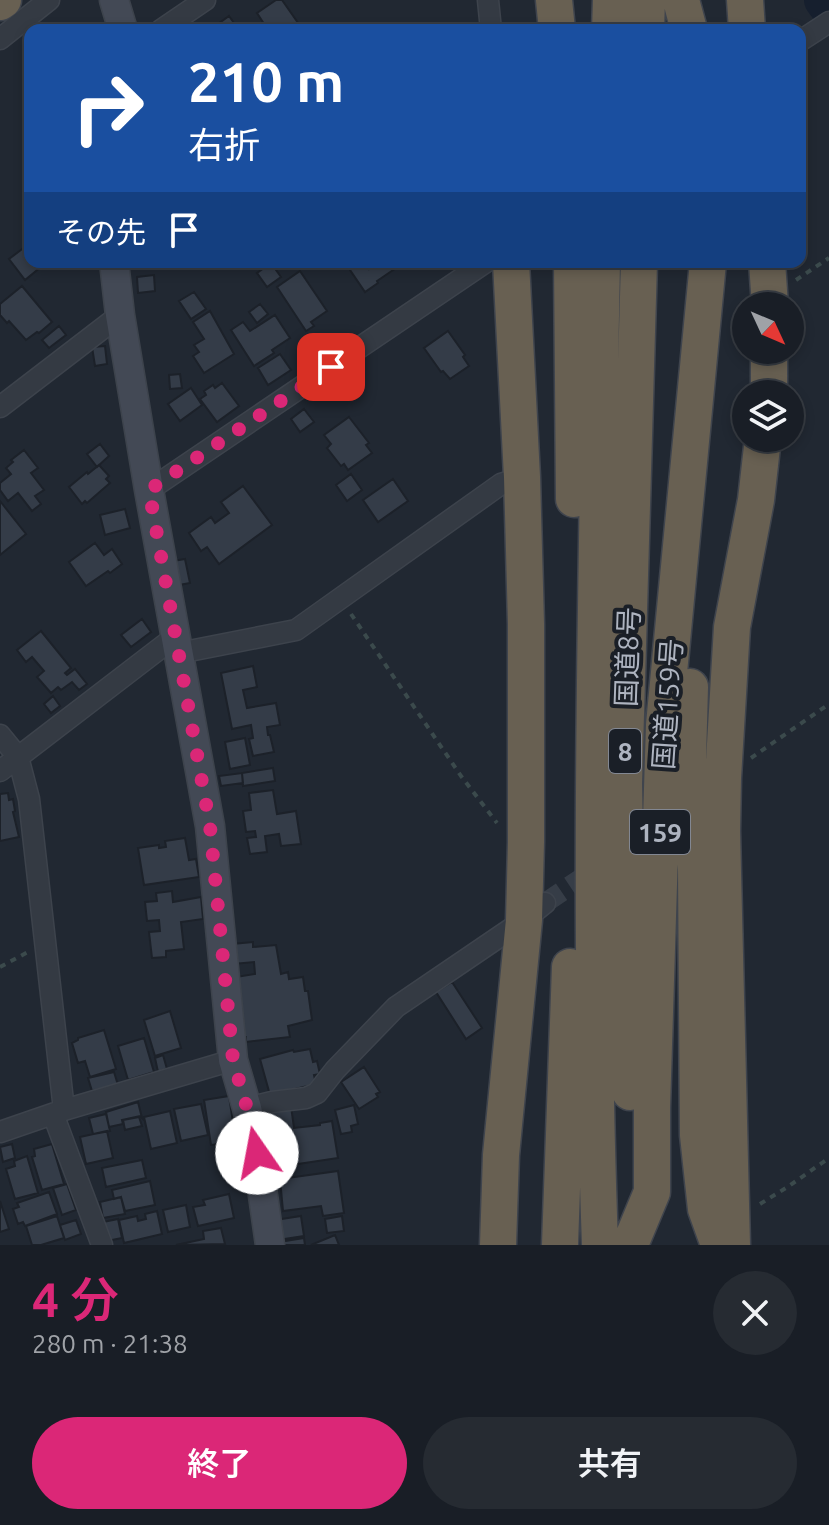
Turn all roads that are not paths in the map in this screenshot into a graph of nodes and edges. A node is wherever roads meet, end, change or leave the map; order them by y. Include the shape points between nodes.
1 (49, 0) edge
2 (114, 0) edge
3 (205, 0) edge
4 (488, 0) edge
5 (554, 0) edge
6 (611, 0) edge
7 (647, 0) edge
8 (681, 0) edge
9 (745, 0) edge
10 (121, 24) edge
11 (170, 24) edge
12 (490, 24) edge
13 (556, 24) edge
14 (610, 24) edge
15 (646, 24) edge
16 (687, 24) edge
17 (747, 24) edge
18 (826, 24) edge
19 (806, 37) edge
20 (0, 39) edge
21 (115, 268) edge
22 (477, 268) edge
23 (511, 268) edge
24 (572, 268) edge
25 (602, 268) edge
26 (639, 268) edge
27 (707, 268) edge
28 (767, 268) edge
29 (769, 292) edge
30 (120, 315) junction
31 (0, 407) edge
32 (692, 422) junction
33 (761, 452) edge
34 (522, 477) junction
35 (149, 490) junction
36 (178, 644) junction
37 (595, 656) junction
38 (595, 733) junction
39 (0, 735) edge
40 (18, 757) junction
41 (0, 771) edge
42 (534, 912) junction
43 (233, 1060) junction
44 (247, 1108) junction
45 (58, 1112) junction
46 (0, 1132) edge
47 (727, 1237) edge
48 (622, 1243) edge
49 (102, 1245) edge
50 (270, 1245) edge
51 (498, 1245) edge
52 (560, 1245) edge

1 - 20 street
2 - 10 street
3 - 11 street
4 - 12 street
5 - 13 highway
6 - 14 highway
7 - 15 highway
8 - 16 highway
9 - 17 highway
18 - 19 street
21 - 30 street
22 - 35 street
23 - 34 highway
24 - 37 highway via 575,634
25 - 37 highway, 国道8号 / 8
26 - 48 highway, 国道8号 / 8 via 624,784
27 - 32 highway, 国道159号 / 159
28 - 29 highway
30 - 31 street
30 - 35 street
32 - 47 highway via 697,527 688,758 696,869 698,1135 706,1209
32 - 48 highway, 国道159号 / 159 via 661,778 652,1192
33 - 47 highway via 712,787 722,831
34 - 36 street via 501,484 296,630
34 - 42 highway via 526,842
35 - 36 street
36 - 40 street
36 - 43 street via 210,826
37 - 38 highway, 国道8号 / 8
38 - 48 highway, 国道8号 / 8 via 595,1120
38 - 52 highway, 8 via 576,747
39 - 40 street
40 - 41 street
40 - 45 street via 29,799
42 - 44 street via 396,1007 317,1093
42 - 51 highway via 501,1155
43 - 44 street
43 - 45 street
44 - 50 street
45 - 46 street
45 - 49 street

